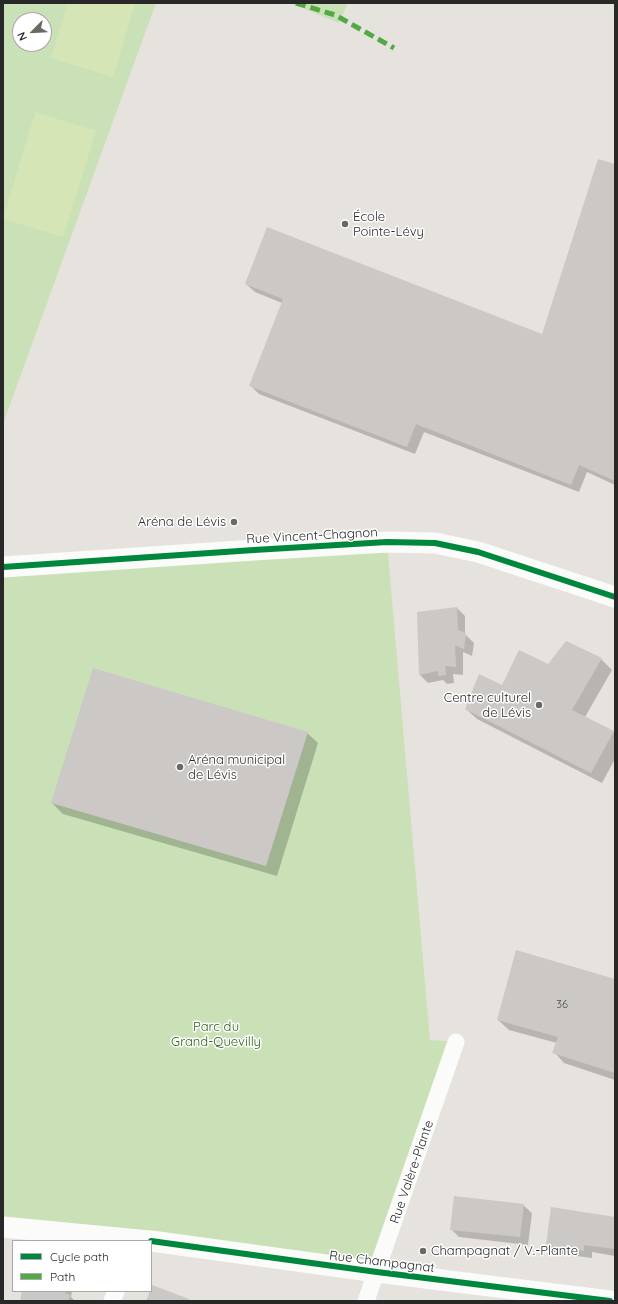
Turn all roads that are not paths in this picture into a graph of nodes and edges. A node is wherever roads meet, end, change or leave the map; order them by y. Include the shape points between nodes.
1 (3, 567) edge
2 (615, 596) edge
3 (456, 1042) dead end
4 (3, 1227) edge
5 (133, 1240) edge
6 (152, 1242) edge
7 (377, 1272) junction
8 (366, 1301) edge
9 (610, 1301) edge

1 - 2 street, Rue Vincent-Chagnon via 387,542 435,543 478,552
3 - 7 street, Rue Valère-Plante
4 - 5 street, Rue Champagnat
6 - 7 street, Rue Champagnat
7 - 8 street, Rue Valère-Plante
7 - 9 street, Rue Champagnat

